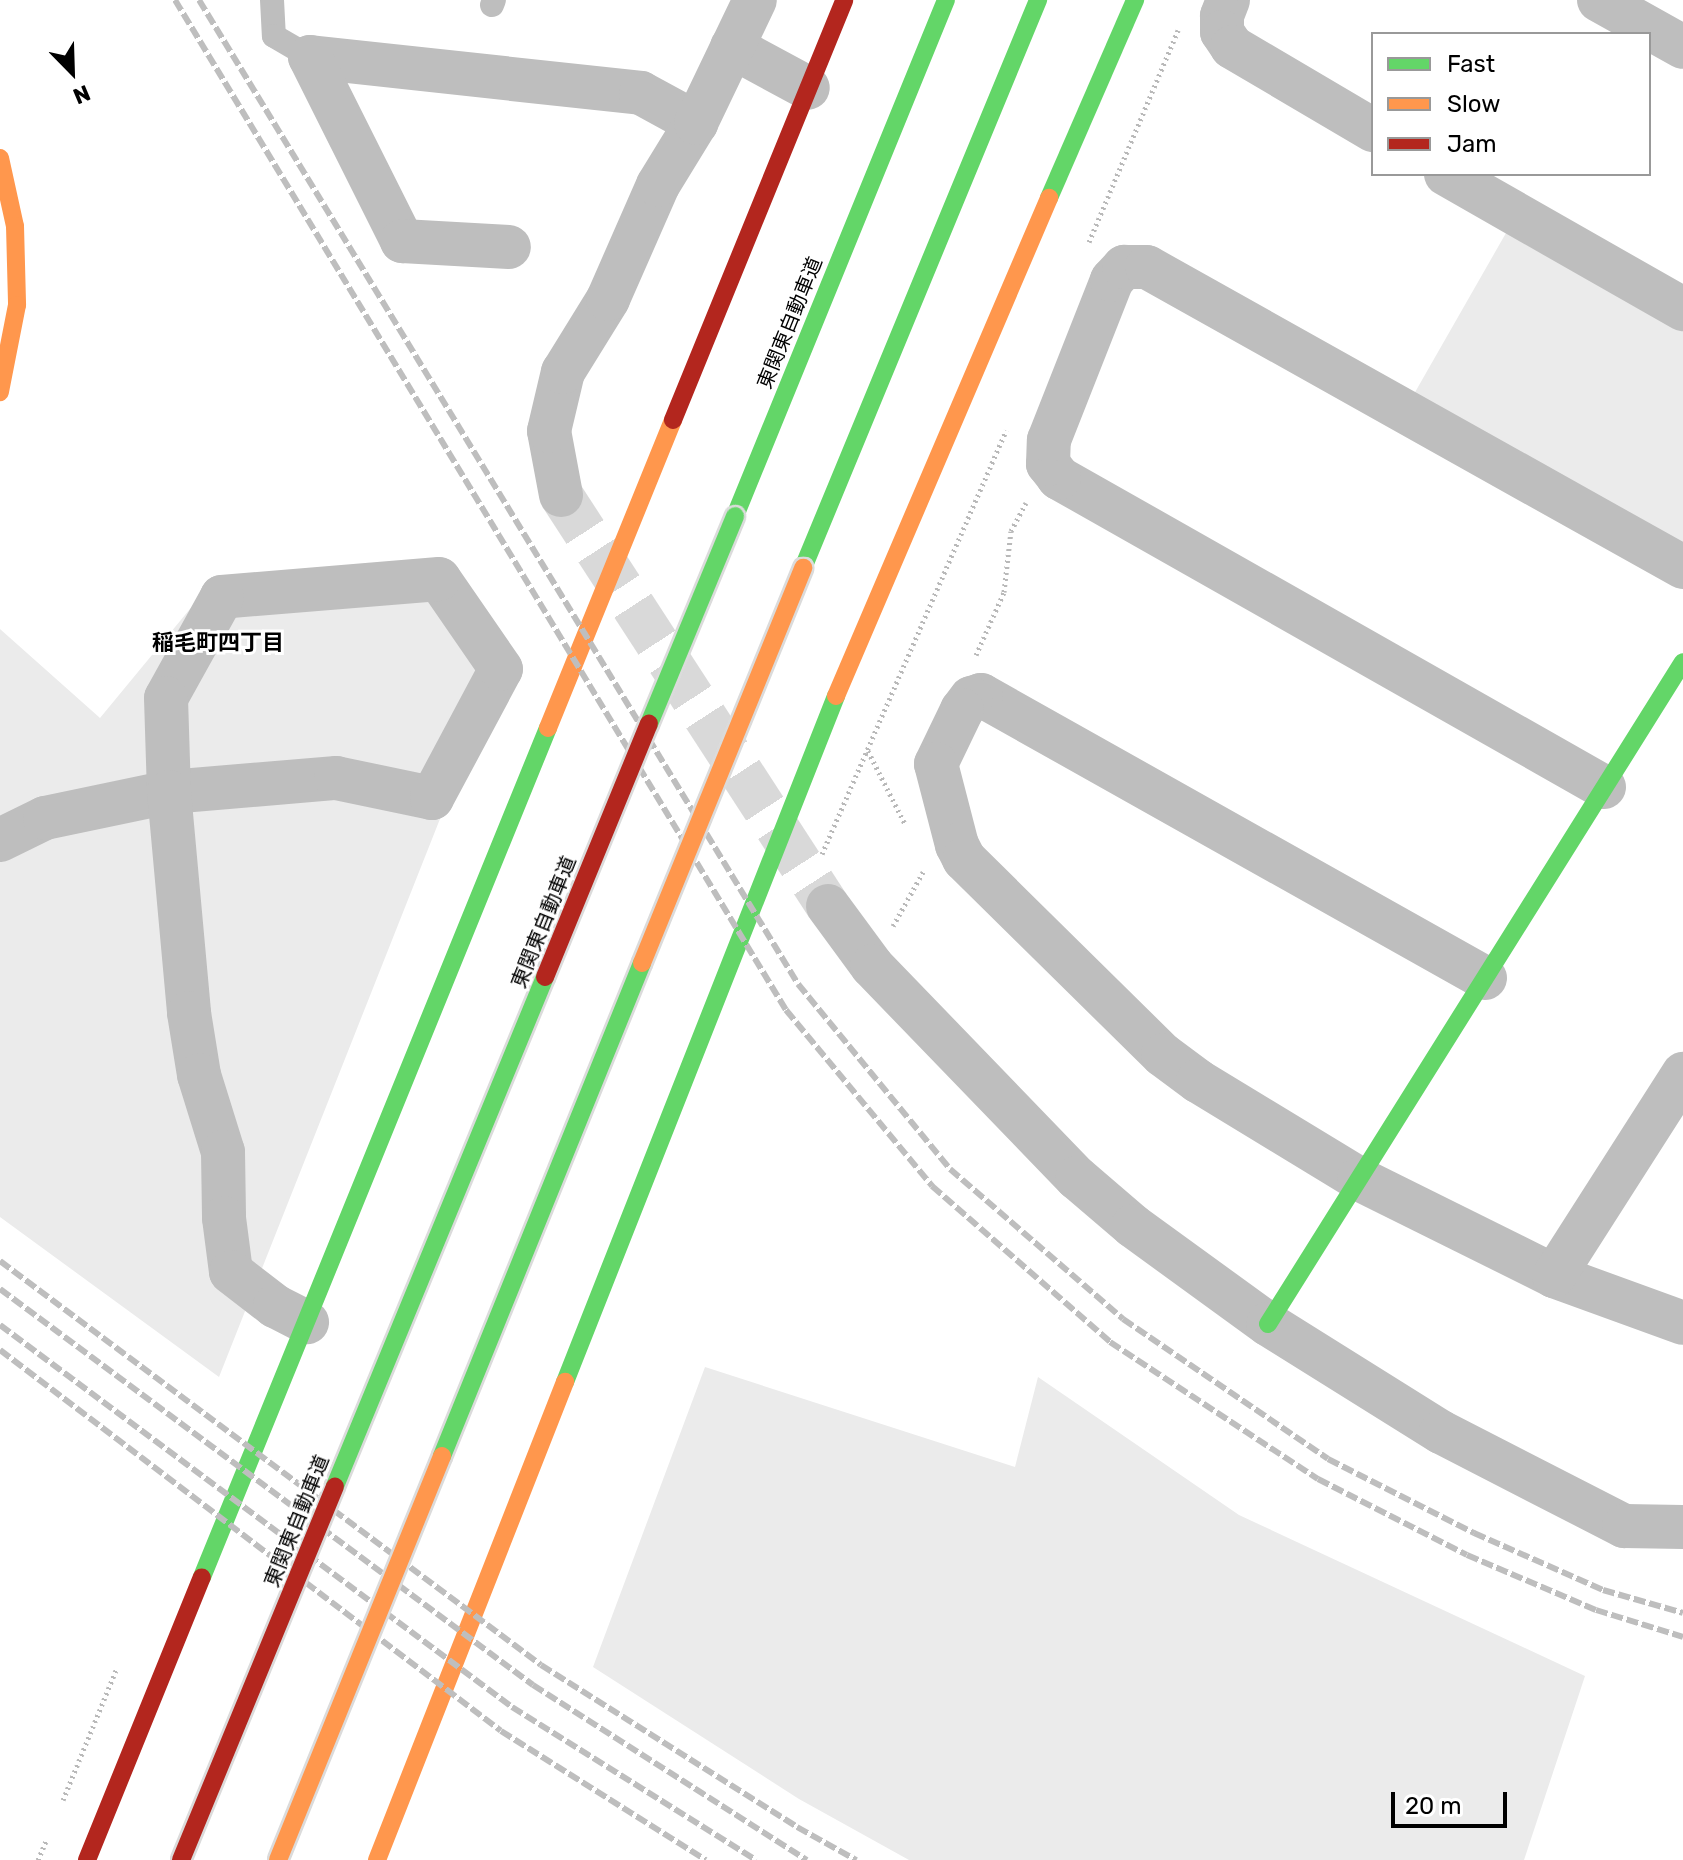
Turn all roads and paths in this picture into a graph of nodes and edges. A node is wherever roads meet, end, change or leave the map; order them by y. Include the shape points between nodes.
1 (272, 0) edge
2 (755, 0) edge
3 (844, 0) edge
4 (946, 0) edge
5 (1038, 0) edge
6 (1135, 0) edge
7 (1228, 0) edge
8 (1599, 0) edge
9 (732, 47) junction
10 (1683, 47) edge
11 (310, 57) junction
12 (808, 88) junction
13 (696, 123) junction
14 (1371, 129) edge
15 (0, 158) edge
16 (1450, 176) edge
17 (509, 247) dead end
18 (1683, 309) edge
19 (6, 331) edge
20 (0, 392) edge
21 (1048, 464) junction
22 (561, 495) tunnel mouth
23 (1683, 567) edge
24 (1683, 662) edge
25 (971, 698) junction
26 (867, 750) dead end
27 (1604, 787) junction
28 (169, 792) junction
29 (907, 827) dead end
30 (0, 840) edge
31 (927, 865) dead end
32 (828, 906) tunnel mouth
33 (872, 966) junction
34 (1485, 978) junction
35 (1683, 1074) edge
36 (1359, 1179) junction
37 (1554, 1276) junction
38 (307, 1322) junction
39 (1683, 1323) edge
40 (1268, 1324) junction
41 (1683, 1527) edge
42 (87, 1860) edge
43 (181, 1860) edge
44 (278, 1860) edge
45 (377, 1860) edge

1 - 11 lane via 274,36
2 - 9 street
3 - 12 main road
4 - 43 main road, 東関東自動車道, bridge
5 - 44 main road, bridge
6 - 45 main road via 859,637
7 - 14 street via 1222,32 1232,47
8 - 10 street
9 - 12 street
9 - 13 street
11 - 13 street via 641,93
11 - 17 street via 402,241
12 - 38 main road
13 - 22 street via 658,185 608,299 563,372 549,431
15 - 19 main road via 15,226 17,305
16 - 18 street
19 - 20 main road
21 - 23 street via 1049,440 1112,280 1124,267 1147,267
21 - 25 path via 1011,531 1004,592 968,671
21 - 27 street via 1059,478
24 - 27 main road
25 - 34 street via 981,695
25 - 36 street via 936,764 964,859 1163,1055
26 - 29 path
27 - 34 main road
28 - 28 street via 166,698 222,597 439,579 501,669 432,798 336,778
28 - 30 street via 45,818
28 - 38 street via 189,1013 199,1075 223,1152 231,1272 275,1306
31 - 33 path
32 - 33 street
33 - 40 street via 1077,1178 1133,1226
34 - 36 main road
35 - 37 street
36 - 37 street
36 - 40 main road
37 - 39 street
38 - 42 main road
40 - 41 street via 1441,1432 1624,1526

